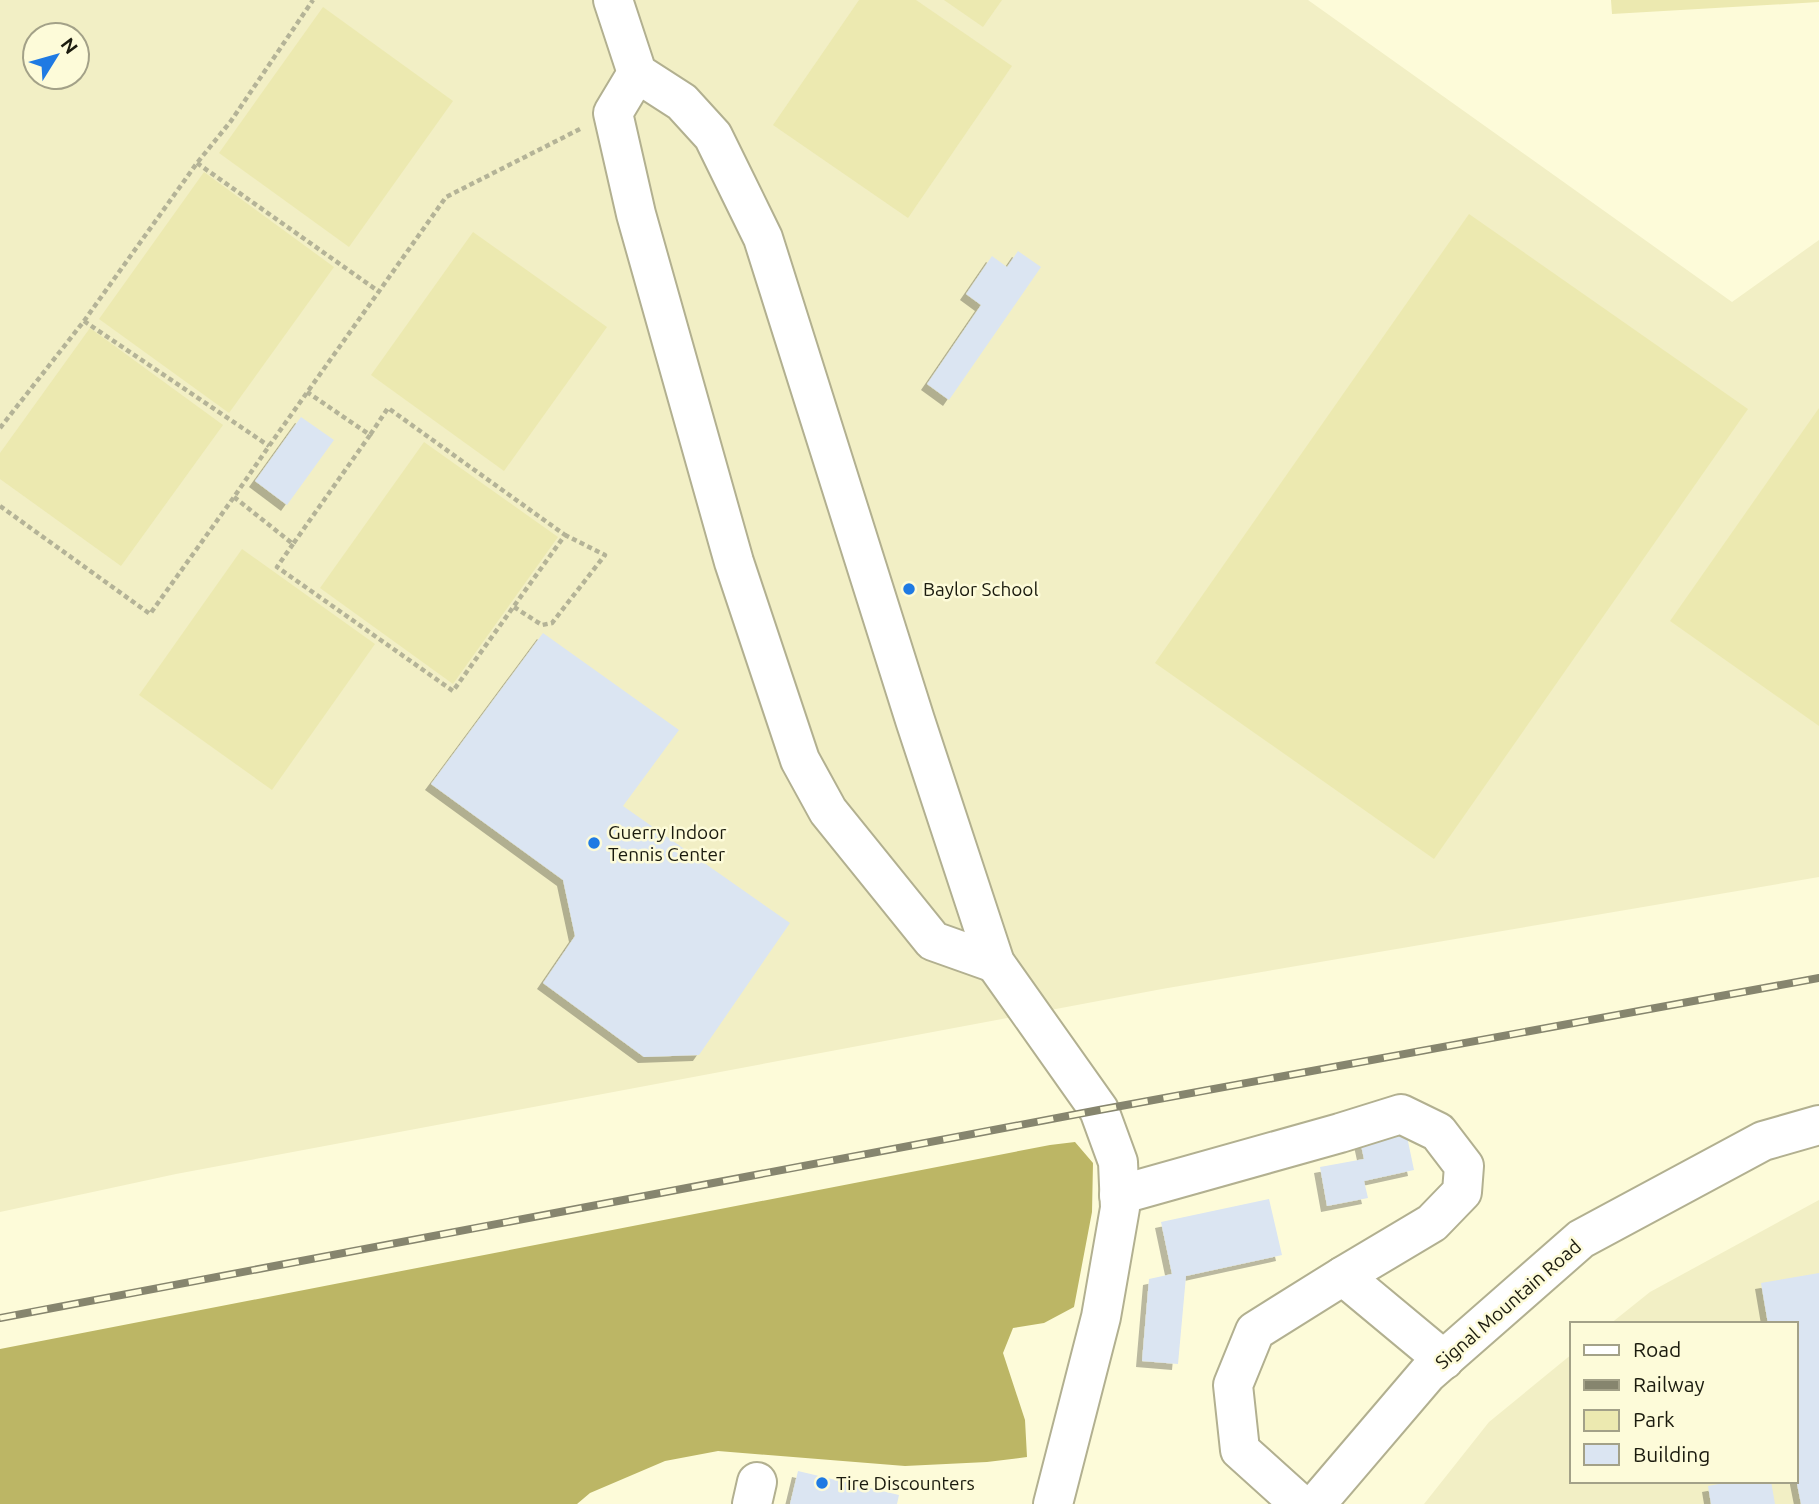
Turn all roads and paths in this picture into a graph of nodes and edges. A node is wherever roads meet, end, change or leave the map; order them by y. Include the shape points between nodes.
1 (313, 0) edge
2 (613, 0) edge
3 (637, 73) junction
4 (613, 113) junction
5 (197, 163) junction
6 (378, 291) junction
7 (84, 321) junction
8 (307, 392) junction
9 (0, 428) edge
10 (370, 435) junction
11 (269, 446) junction
12 (234, 497) junction
13 (0, 506) edge
14 (565, 535) junction
15 (293, 544) junction
16 (514, 607) junction
17 (995, 963) junction
18 (1819, 1125) edge
19 (1119, 1195) junction
20 (1343, 1276) junction
21 (1444, 1360) junction
22 (1053, 1504) edge
23 (1300, 1504) edge
24 (1316, 1504) edge

1 - 5 path
2 - 3 main road
3 - 4 main road
3 - 17 main road via 682,102 713,136 763,238
4 - 6 path via 446,197
4 - 17 main road via 636,214 734,562 800,760 828,811 933,941
5 - 6 path
5 - 7 path
6 - 8 path
7 - 9 path
7 - 11 path
8 - 10 path
8 - 11 path
10 - 14 path via 388,408
10 - 15 path
11 - 12 path
12 - 13 path via 150,614
12 - 15 path
14 - 16 path
14 - 16 path via 605,555 552,623 542,625
15 - 16 path via 277,568 453,691
17 - 19 main road via 1099,1110 1118,1162
18 - 21 main road, Signal Mountain Road via 1763,1141 1581,1239
19 - 20 main road via 1401,1114 1438,1132 1464,1166 1462,1192 1432,1223
19 - 22 main road via 1101,1317
20 - 21 main road
20 - 23 main road via 1255,1331 1233,1385 1240,1450
21 - 24 main road, Signal Mountain Road

